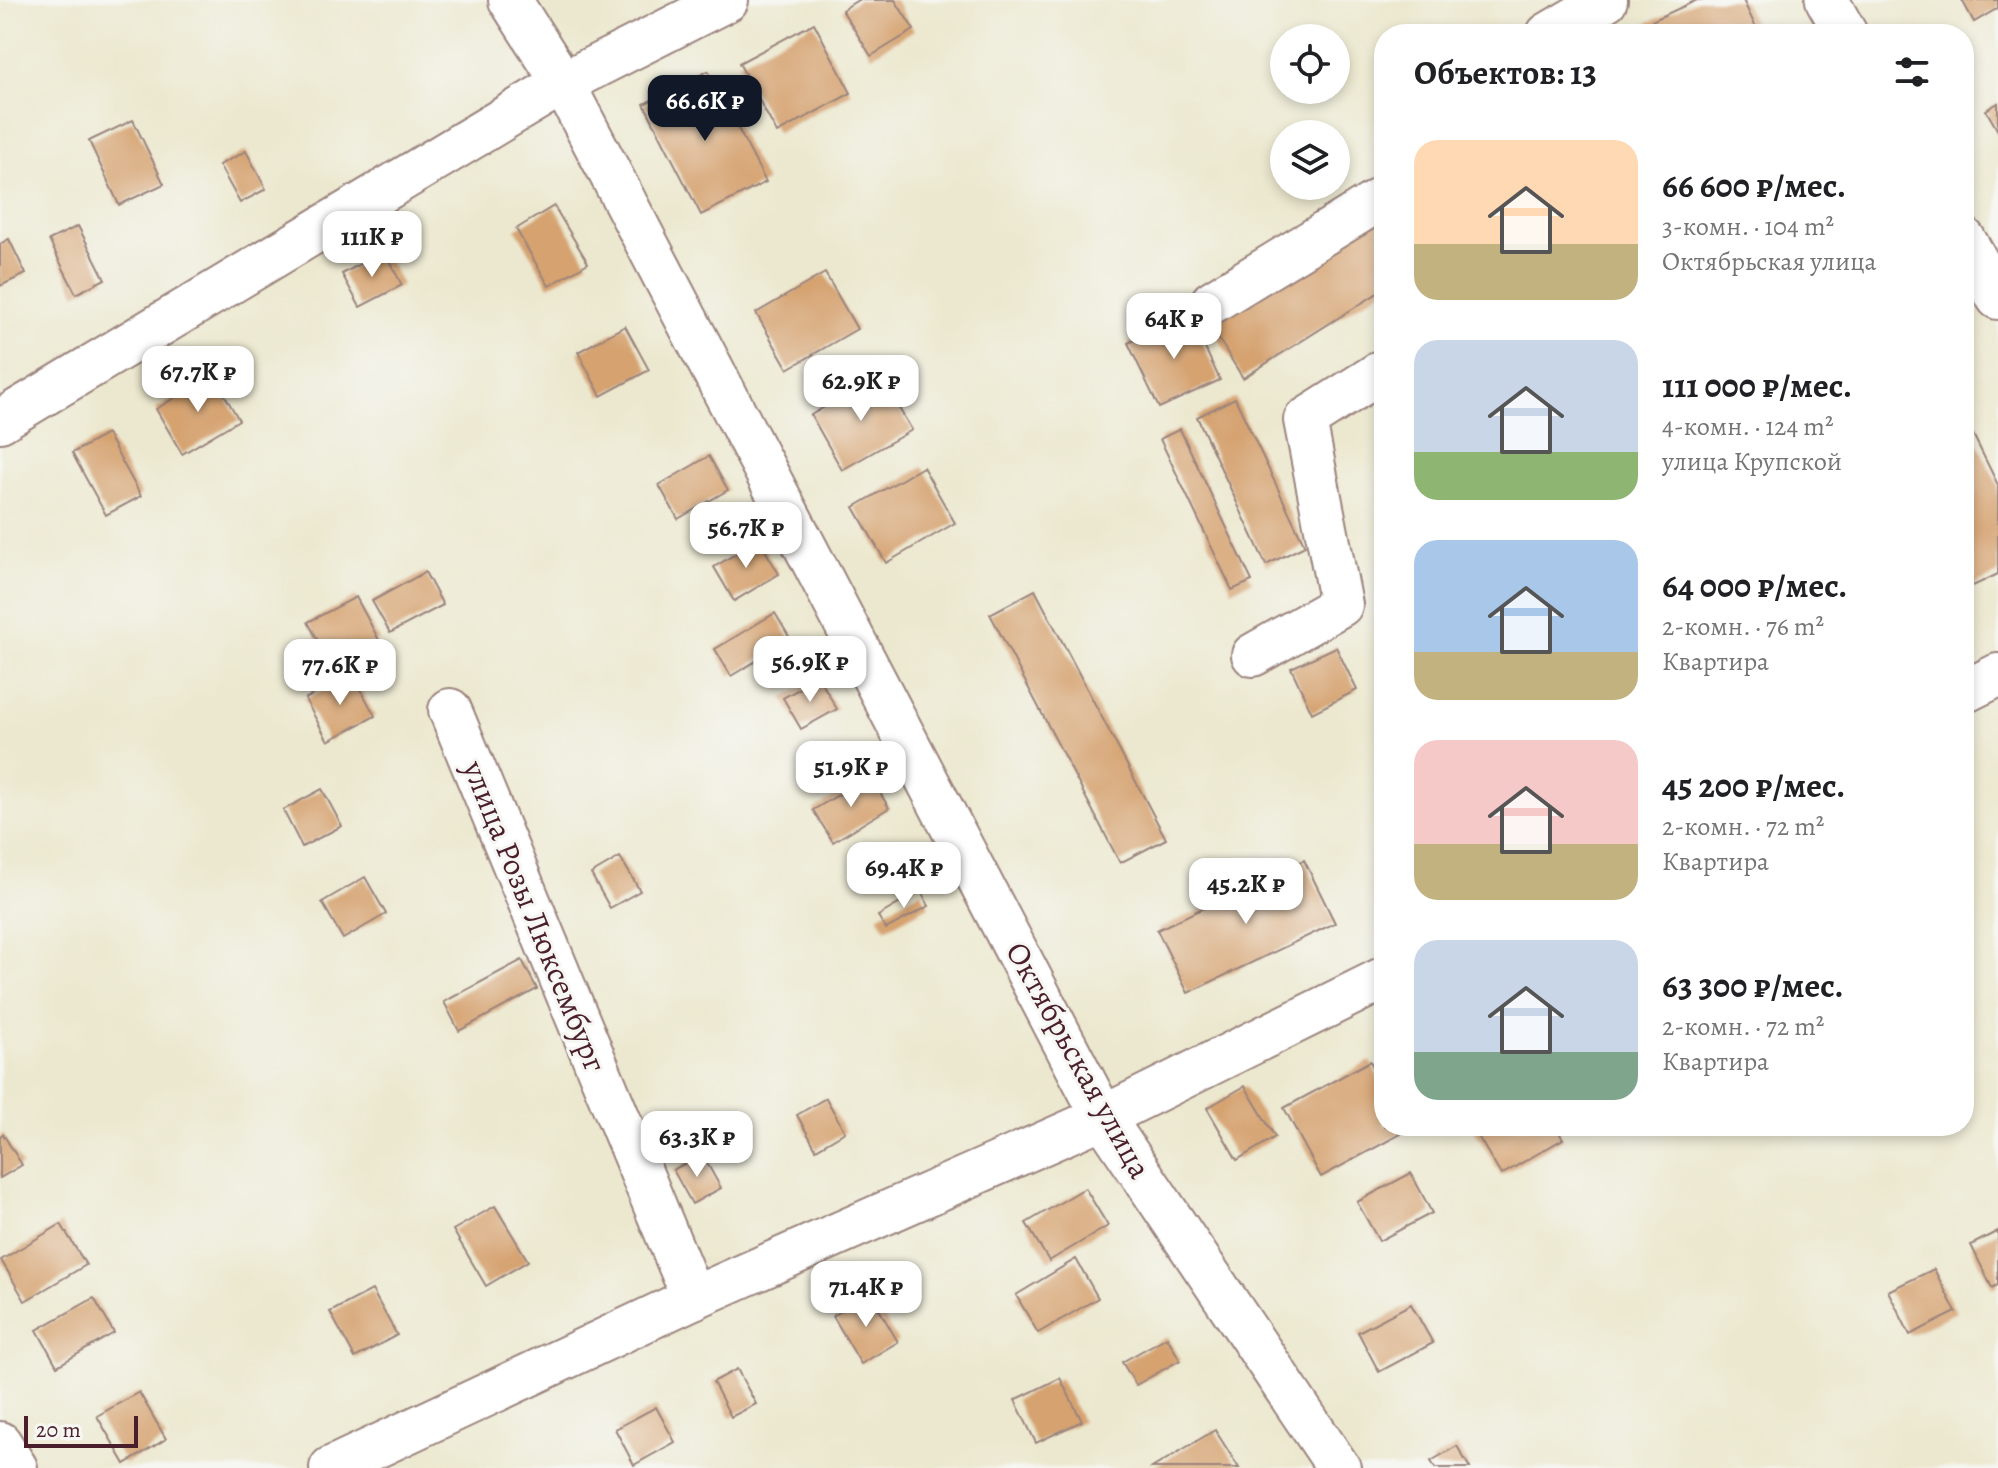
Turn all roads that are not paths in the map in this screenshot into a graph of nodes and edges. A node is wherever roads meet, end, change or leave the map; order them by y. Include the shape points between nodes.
1 (510, 0) edge
2 (727, 0) edge
3 (1606, 0) edge
4 (1827, 0) edge
5 (1565, 24) edge
6 (1840, 24) edge
7 (563, 83) junction
8 (1374, 203) edge
9 (1974, 256) edge
10 (1998, 298) edge
11 (1212, 302) dead end
12 (1374, 376) edge
13 (0, 421) edge
14 (1253, 655) dead end
15 (1998, 675) edge
16 (1974, 687) edge
17 (450, 710) dead end
18 (1374, 983) edge
19 (1103, 1117) junction
20 (693, 1298) junction
21 (0, 1443) edge
22 (16, 1468) edge
23 (331, 1468) edge
24 (1339, 1468) edge

1 - 7 street, Октябрьская улица
2 - 7 street
3 - 5 street
4 - 6 street
7 - 13 street
7 - 19 street, Октябрьская улица
8 - 11 street
9 - 10 street
12 - 14 street via 1305,420 1341,605
15 - 16 street
17 - 20 street, улица Розы Люксембург
18 - 19 street
19 - 20 street
19 - 24 street, Октябрьская улица
20 - 23 street
21 - 22 street

